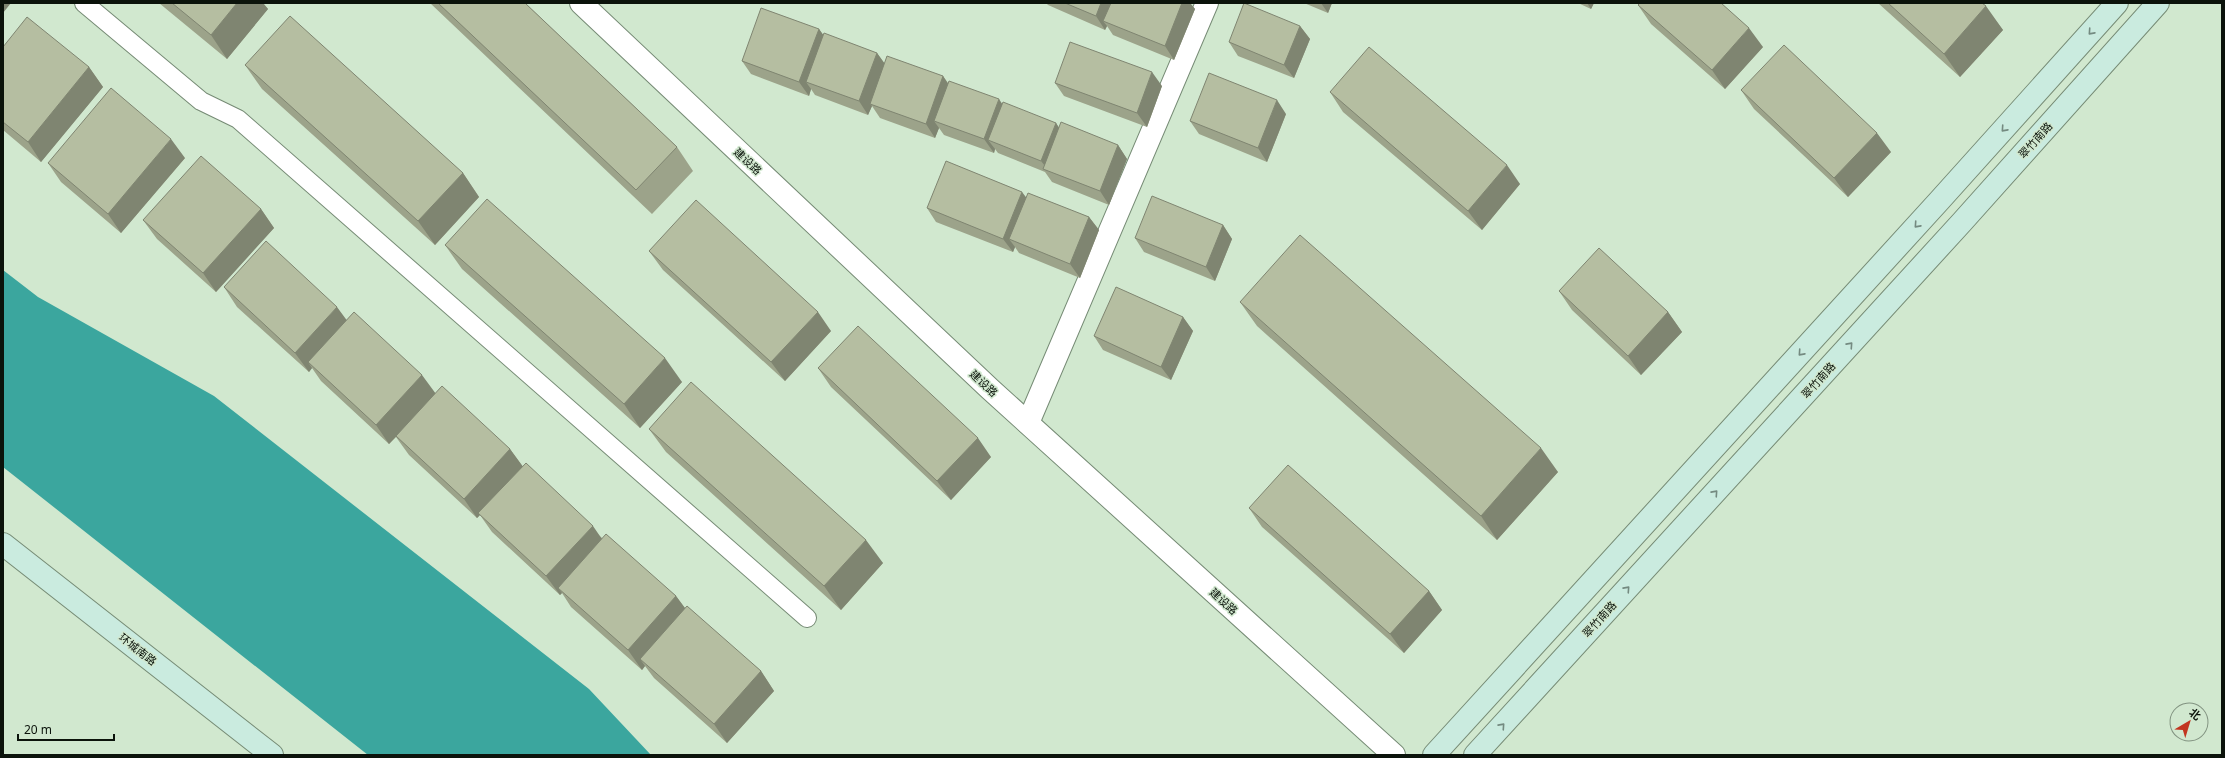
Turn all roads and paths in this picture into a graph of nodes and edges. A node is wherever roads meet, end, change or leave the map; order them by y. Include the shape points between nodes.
1 (84, 3) edge
2 (581, 3) edge
3 (1207, 3) edge
4 (2117, 3) edge
5 (2158, 3) edge
6 (1028, 423) junction
7 (3, 544) edge
8 (807, 618) dead end
9 (272, 755) edge
10 (1394, 755) edge
11 (1434, 755) edge
12 (1475, 755) edge

1 - 8 lane via 201,101 238,119
2 - 6 street, 建设路
3 - 6 street
4 -> 11 main road
12 -> 5 main road, 翠竹南路 via 1962,222
6 - 10 street, 建设路
7 - 9 main road, 环城南路

